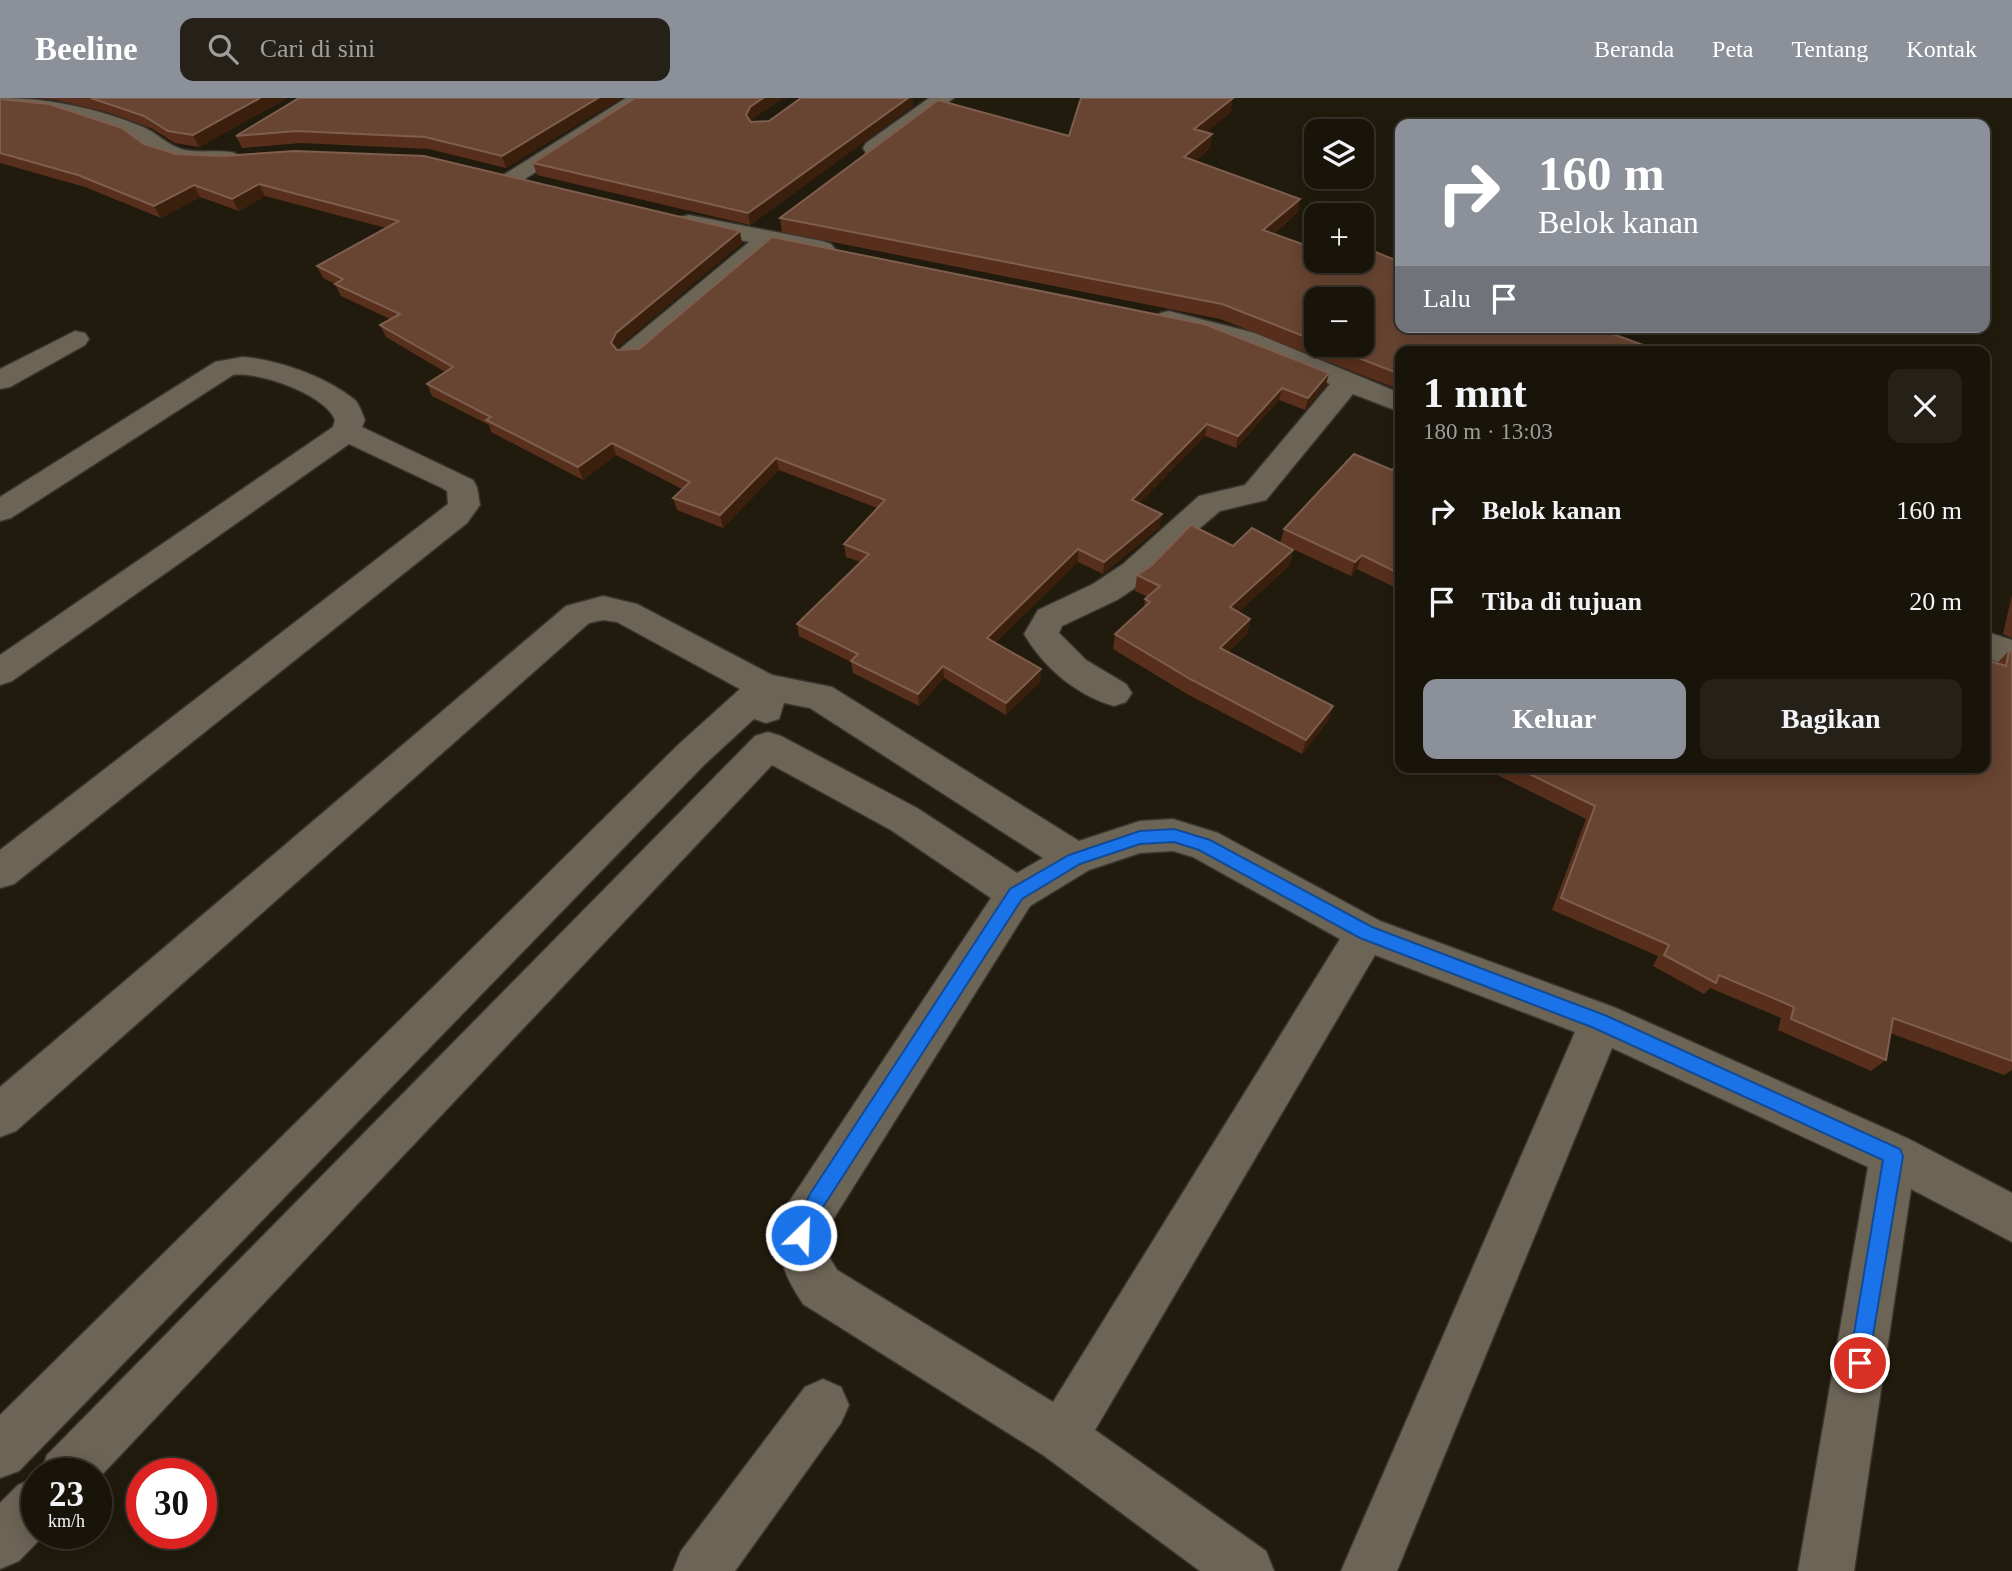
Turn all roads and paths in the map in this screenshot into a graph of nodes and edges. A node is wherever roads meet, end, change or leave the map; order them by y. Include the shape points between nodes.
1 (641, 98) edge
2 (937, 99) edge
3 (0, 103) edge
4 (246, 146) edge
5 (851, 165) edge
6 (548, 189) edge
7 (664, 216) edge
8 (767, 231) junction
9 (844, 253) edge
10 (1141, 313) edge
11 (75, 339) dead end
12 (631, 354) edge
13 (0, 381) edge
14 (1348, 381) junction
15 (1395, 401) edge
16 (346, 431) junction
17 (0, 511) edge
18 (1990, 645) edge
19 (2012, 654) edge
20 (0, 673) edge
21 (765, 687) junction
22 (1114, 693) dead end
23 (768, 746) junction
24 (1075, 859) junction
25 (0, 872) edge
26 (1016, 894) junction
27 (1366, 933) junction
28 (1601, 1022) junction
29 (0, 1116) edge
30 (1893, 1156) junction
31 (2012, 1217) edge
32 (823, 1405) dead end
33 (1061, 1437) junction
34 (0, 1452) edge
35 (81, 1458) edge
36 (21, 1520) edge
37 (0, 1542) edge
38 (701, 1571) edge
39 (1246, 1571) edge
40 (1369, 1571) edge
41 (1826, 1571) edge

1 - 6 street via 497,177
2 - 5 street
3 - 4 street via 59,107 138,133 146,142 172,153 202,157
7 - 8 street
8 - 9 street
8 - 12 street
10 - 14 street via 1221,330
11 - 13 street
14 - 15 street
14 - 22 street via 1255,493 1210,503 1135,572 1105,592 1060,611 1045,624 1041,634 1055,654 1075,673
16 - 17 street via 350,420 345,407 271,367 243,363 225,368
16 - 20 street
16 - 25 street via 453,481 462,487 464,505 456,516
18 - 19 street
21 - 23 street
21 - 24 street via 819,696
21 - 29 street via 625,612 603,608 578,614
21 - 34 street via 692,754
23 - 26 street via 904,819
23 - 35 street
24 - 26 street
24 - 27 street via 1153,834 1181,837 1204,844
26 - 33 street via 817,1200 806,1219 801,1249 802,1260 820,1287
27 - 28 street
27 - 33 street
28 - 30 street
28 - 40 street
30 - 31 street
30 - 41 street
32 - 38 street
33 - 39 street
36 - 37 street

